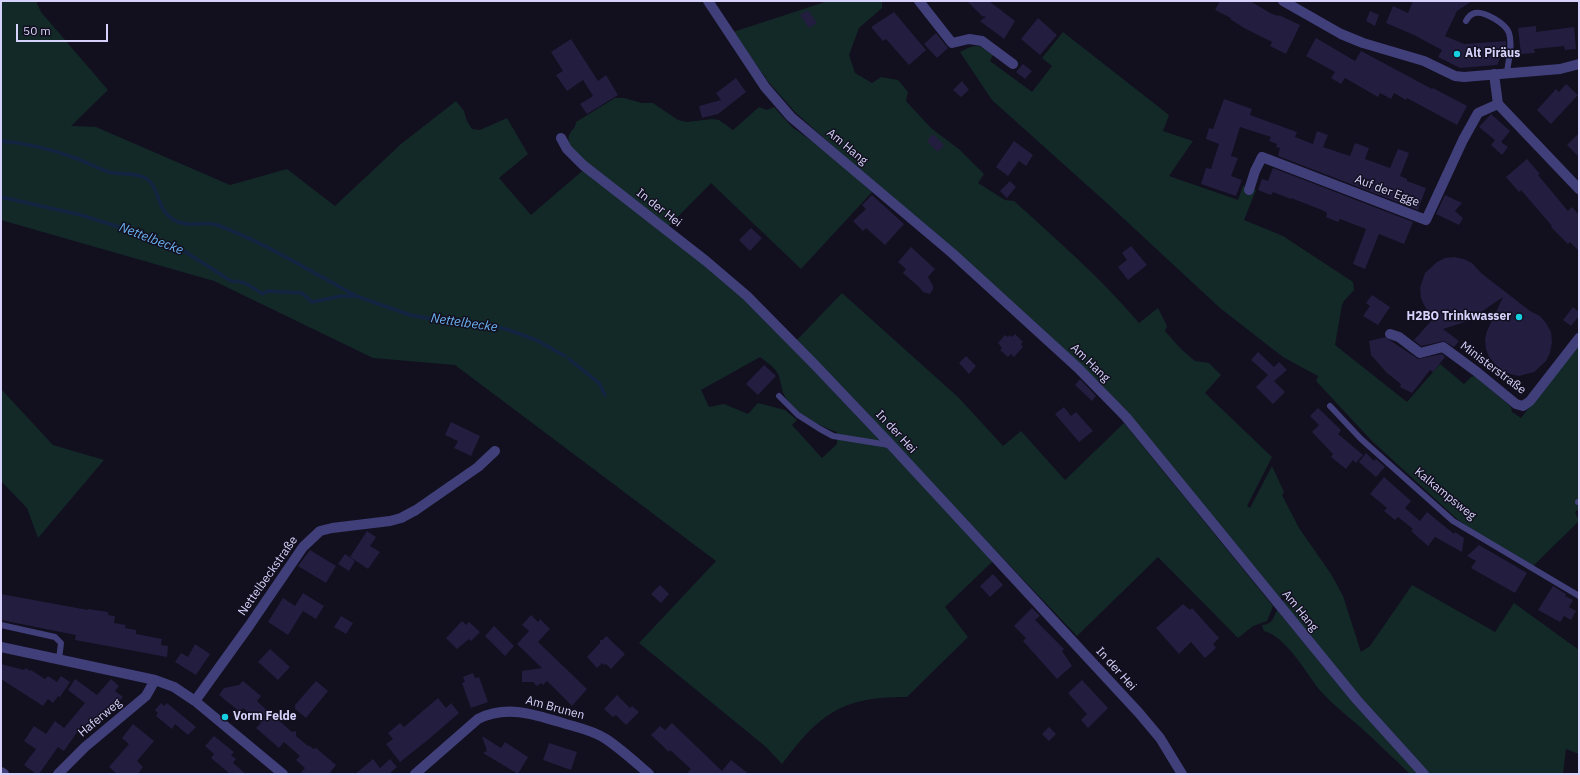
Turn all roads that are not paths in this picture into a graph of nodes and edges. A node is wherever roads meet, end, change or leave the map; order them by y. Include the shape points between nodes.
1 (708, 1) edge
2 (920, 1) edge
3 (1283, 1) edge
4 (1466, 21) dead end
5 (1013, 64) dead end
6 (1579, 64) edge
7 (1494, 74) junction
8 (1507, 74) junction
9 (1498, 104) junction
10 (560, 138) dead end
11 (1579, 189) edge
12 (1249, 190) dead end
13 (1390, 334) dead end
14 (1579, 338) edge
15 (779, 396) dead end
16 (1330, 406) dead end
17 (891, 445) junction
18 (495, 451) dead end
19 (1579, 596) edge
20 (1, 625) edge
21 (1, 647) edge
22 (59, 659) junction
23 (155, 680) junction
24 (195, 701) junction
25 (1, 772) edge
26 (4, 774) edge
27 (58, 774) edge
28 (283, 774) edge
29 (415, 774) edge
30 (649, 774) edge
31 (1182, 774) edge
32 (1424, 774) edge

1 - 32 street, Am Hang via 765,87 791,117 952,253 1078,368 1126,417 1357,700
2 - 5 street via 952,44 969,39 982,41
3 - 7 street via 1348,37 1424,61 1455,76
4 - 8 lane via 1475,13 1482,14 1500,22 1508,31 1510,40
6 - 8 street via 1560,69
7 - 8 street
7 - 9 street
9 - 11 street
9 - 12 street, Auf der Egge via 1478,113 1426,220 1262,157
10 - 17 street, In der Hei via 583,165 747,296
13 - 14 street, Ministerstraße via 1399,337 1420,353 1443,347 1522,406 1530,401
15 - 17 lane via 798,415 833,436
16 - 19 lane, Kalkampsweg via 1361,439 1454,521
17 - 31 street, In der Hei via 1138,713 1160,738
18 - 24 street, Nettelbeckstraße via 478,468 401,518 332,528 320,531 310,539
20 - 22 lane via 55,637 61,643
21 - 22 street
22 - 23 street
23 - 24 street via 174,687
23 - 27 street, Haferweg via 146,696 85,747
24 - 28 street
25 - 26 street
29 - 30 street, Am Brunen via 478,719 487,714 511,711 536,714 593,732 619,748

